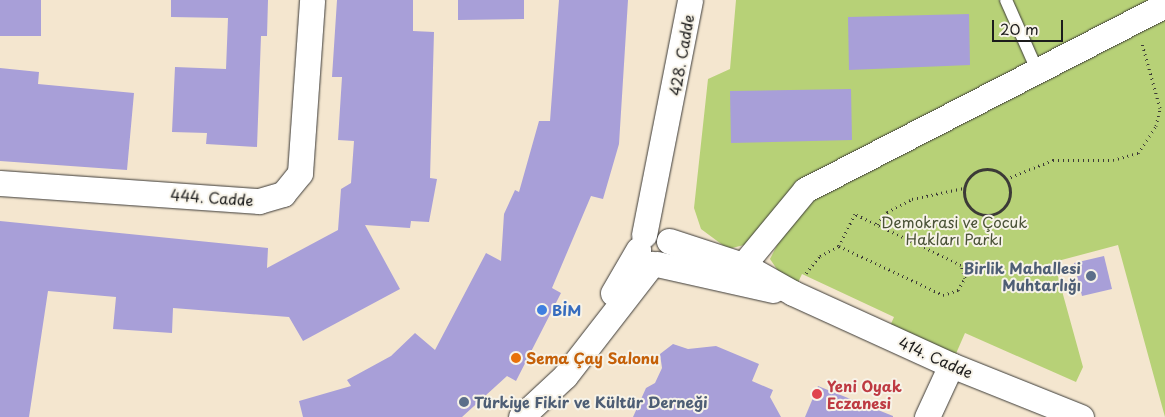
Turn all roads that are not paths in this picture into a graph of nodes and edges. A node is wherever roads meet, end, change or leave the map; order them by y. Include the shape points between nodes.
1 (312, 0) edge
2 (690, 0) edge
3 (1006, 0) edge
4 (1165, 5) edge
5 (1037, 70) junction
6 (0, 182) edge
7 (654, 248) junction
8 (744, 266) junction
9 (794, 294) junction
10 (951, 365) junction
11 (521, 417) edge
12 (927, 417) edge
13 (1081, 417) edge

1 - 6 street, 444. Cadde via 300,173 283,194 259,201
2 - 7 street, 428. Cadde via 671,110
3 - 5 lane
4 - 5 street
5 - 8 street via 805,190
7 - 8 street
7 - 9 street
7 - 11 street via 565,376
8 - 9 street
9 - 10 street, 414. Cadde
10 - 12 street
10 - 13 street, 414. Cadde

